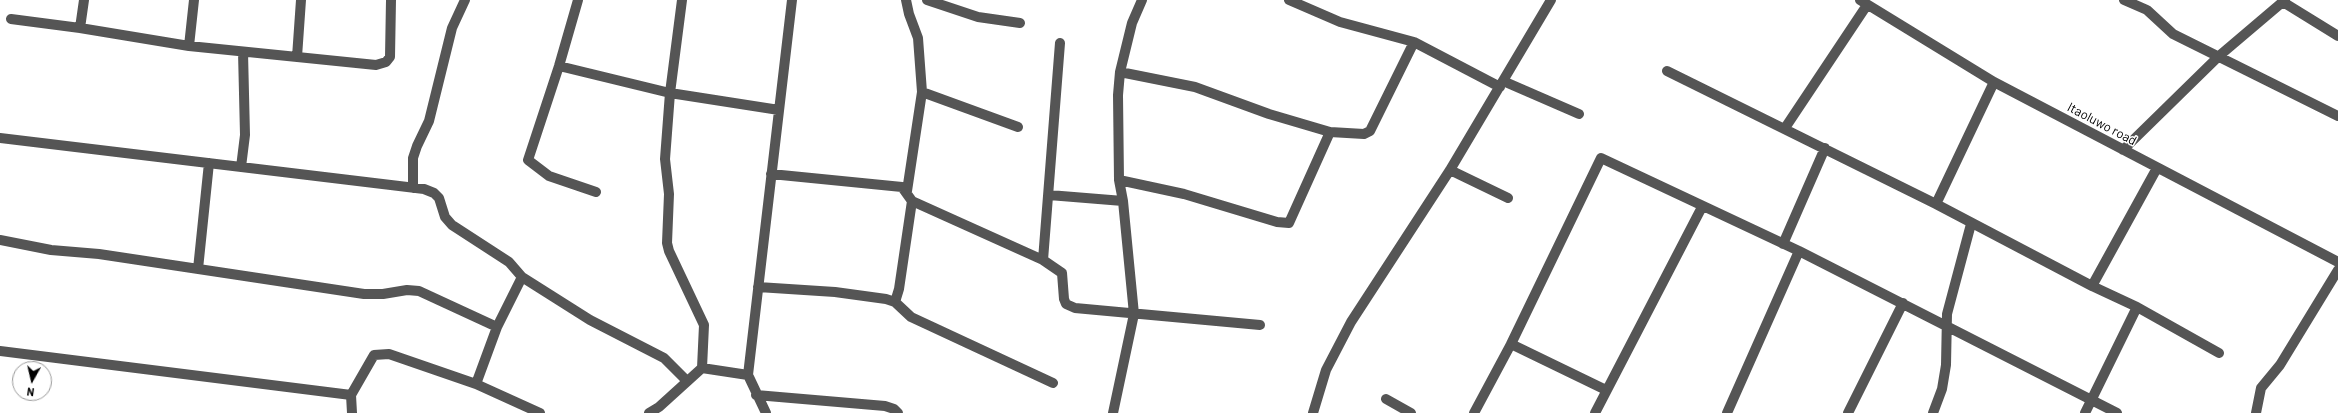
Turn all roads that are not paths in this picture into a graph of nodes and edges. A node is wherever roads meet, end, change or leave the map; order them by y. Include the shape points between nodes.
1 (84, 0) edge
2 (194, 0) edge
3 (301, 0) edge
4 (391, 0) edge
5 (465, 0) edge
6 (578, 0) edge
7 (682, 0) edge
8 (792, 0) edge
9 (906, 0) edge
10 (927, 0) edge
11 (1142, 0) edge
12 (1289, 0) edge
13 (1551, 0) edge
14 (2124, 0) edge
15 (2284, 1) edge
16 (1864, 2) edge
17 (11, 19) dead end
18 (1020, 23) dead end
19 (80, 28) junction
20 (2338, 36) edge
21 (1414, 42) junction
22 (1060, 43) dead end
23 (190, 46) junction
24 (244, 52) junction
25 (2219, 56) junction
26 (297, 57) junction
27 (559, 66) junction
28 (1667, 71) dead end
29 (1120, 72) junction
30 (1994, 82) junction
31 (1502, 84) junction
32 (922, 92) junction
33 (670, 93) junction
34 (779, 110) junction
35 (1579, 114) dead end
36 (2338, 116) edge
37 (1018, 128) dead end
38 (1785, 128) junction
39 (1330, 132) junction
40 (0, 138) edge
41 (1826, 148) junction
42 (2123, 150) junction
43 (210, 163) junction
44 (241, 167) junction
45 (2157, 168) junction
46 (1450, 170) junction
47 (771, 174) junction
48 (1118, 180) junction
49 (413, 188) junction
50 (907, 191) junction
51 (596, 192) dead end
52 (1049, 195) junction
53 (1508, 198) dead end
54 (912, 201) junction
55 (1123, 201) junction
56 (1936, 204) junction
57 (1702, 207) junction
58 (1972, 224) junction
59 (0, 240) edge
60 (1783, 244) junction
61 (1799, 251) junction
62 (1043, 260) junction
63 (2338, 262) edge
64 (198, 269) junction
65 (2338, 270) edge
66 (522, 277) junction
67 (758, 286) junction
68 (2092, 286) junction
69 (895, 302) junction
70 (1903, 303) junction
71 (2137, 308) junction
72 (1134, 314) junction
73 (1260, 325) dead end
74 (1947, 325) junction
75 (497, 327) junction
76 (1511, 344) junction
77 (0, 351) edge
78 (2219, 353) dead end
79 (702, 368) junction
80 (748, 375) junction
81 (686, 380) junction
82 (1053, 383) dead end
83 (476, 384) junction
84 (1606, 390) junction
85 (350, 395) junction
86 (756, 395) junction
87 (1386, 399) dead end
88 (2092, 401) junction
89 (352, 413) edge
90 (540, 413) edge
91 (649, 413) edge
92 (766, 413) edge
93 (898, 413) edge
94 (1113, 413) edge
95 (1313, 413) edge
96 (1411, 413) edge
97 (1474, 413) edge
98 (1595, 413) edge
99 (1727, 413) edge
100 (1848, 413) edge
101 (1933, 413) edge
102 (2085, 413) edge
103 (2117, 413) edge
104 (2256, 413) edge

1 - 19 street
2 - 23 street
3 - 26 street
4 - 26 street via 390,57 386,62 376,65
5 - 49 street via 452,28 429,121 417,146
6 - 27 street
7 - 33 street
8 - 34 street
9 - 32 street via 918,38
10 - 18 street via 978,17
11 - 29 street via 1132,23
12 - 21 street via 1340,22
13 - 31 street
14 - 25 street via 2147,10 2173,34
15 - 20 street
15 - 25 street
16 - 30 street, Itaoluwo road
16 - 38 street
17 - 19 street
19 - 23 street
21 - 31 street
21 - 39 street via 1370,131 1364,134
22 - 52 street
23 - 24 street
24 - 26 street
24 - 44 street via 245,134
25 - 36 street
25 - 42 street
27 - 33 street
27 - 51 street via 528,160 549,176
28 - 38 street
29 - 39 street via 1195,87 1269,114
29 - 48 street
30 - 42 street, Itaoluwo road
30 - 56 street
31 - 35 street
31 - 46 street
32 - 37 street
32 - 50 street
33 - 34 street
33 - 79 street via 665,159 669,194 666,243 704,325
34 - 47 street
38 - 41 street
39 - 48 street via 1289,223 1277,222 1184,194
40 - 43 street
41 - 56 street
41 - 60 street
42 - 45 street, Itaoluwo road
43 - 44 street
43 - 64 street
44 - 49 street
45 - 63 street, Itaoluwo road
45 - 68 street
46 - 53 street
46 - 95 street via 1350,322 1326,370
47 - 50 street via 896,185
47 - 67 street
48 - 55 street
49 - 66 street via 434,193 439,198 445,217 452,225 509,262
50 - 54 street
52 - 55 street
52 - 62 street
54 - 62 street
54 - 69 street
55 - 72 street
56 - 58 street
57 - 60 street
57 - 76 street via 1601,158
57 - 84 street
58 - 68 street
58 - 74 street
59 - 64 street via 51,250 99,254
60 - 61 street
61 - 70 street
61 - 99 street
62 - 72 street via 1062,273 1064,300 1070,307
64 - 75 street via 364,294 407,290 419,292
65 - 104 street via 2280,364 2263,385
66 - 75 street
66 - 81 street via 590,320 664,358
67 - 69 street via 835,292
67 - 80 street
68 - 71 street
69 - 82 street via 911,317
70 - 74 street
70 - 100 street
71 - 78 street
71 - 88 street
72 - 73 street
72 - 94 street
74 - 88 street
74 - 101 street via 1946,365 1942,389
75 - 83 street
76 - 84 street
76 - 97 street
77 - 85 street
79 - 80 street
79 - 81 street
80 - 86 street
81 - 91 street via 659,407
83 - 85 street via 389,354 374,355
83 - 90 street
84 - 98 street
85 - 89 street
86 - 92 street
86 - 93 street via 885,406
87 - 96 street
88 - 102 street
88 - 103 street

